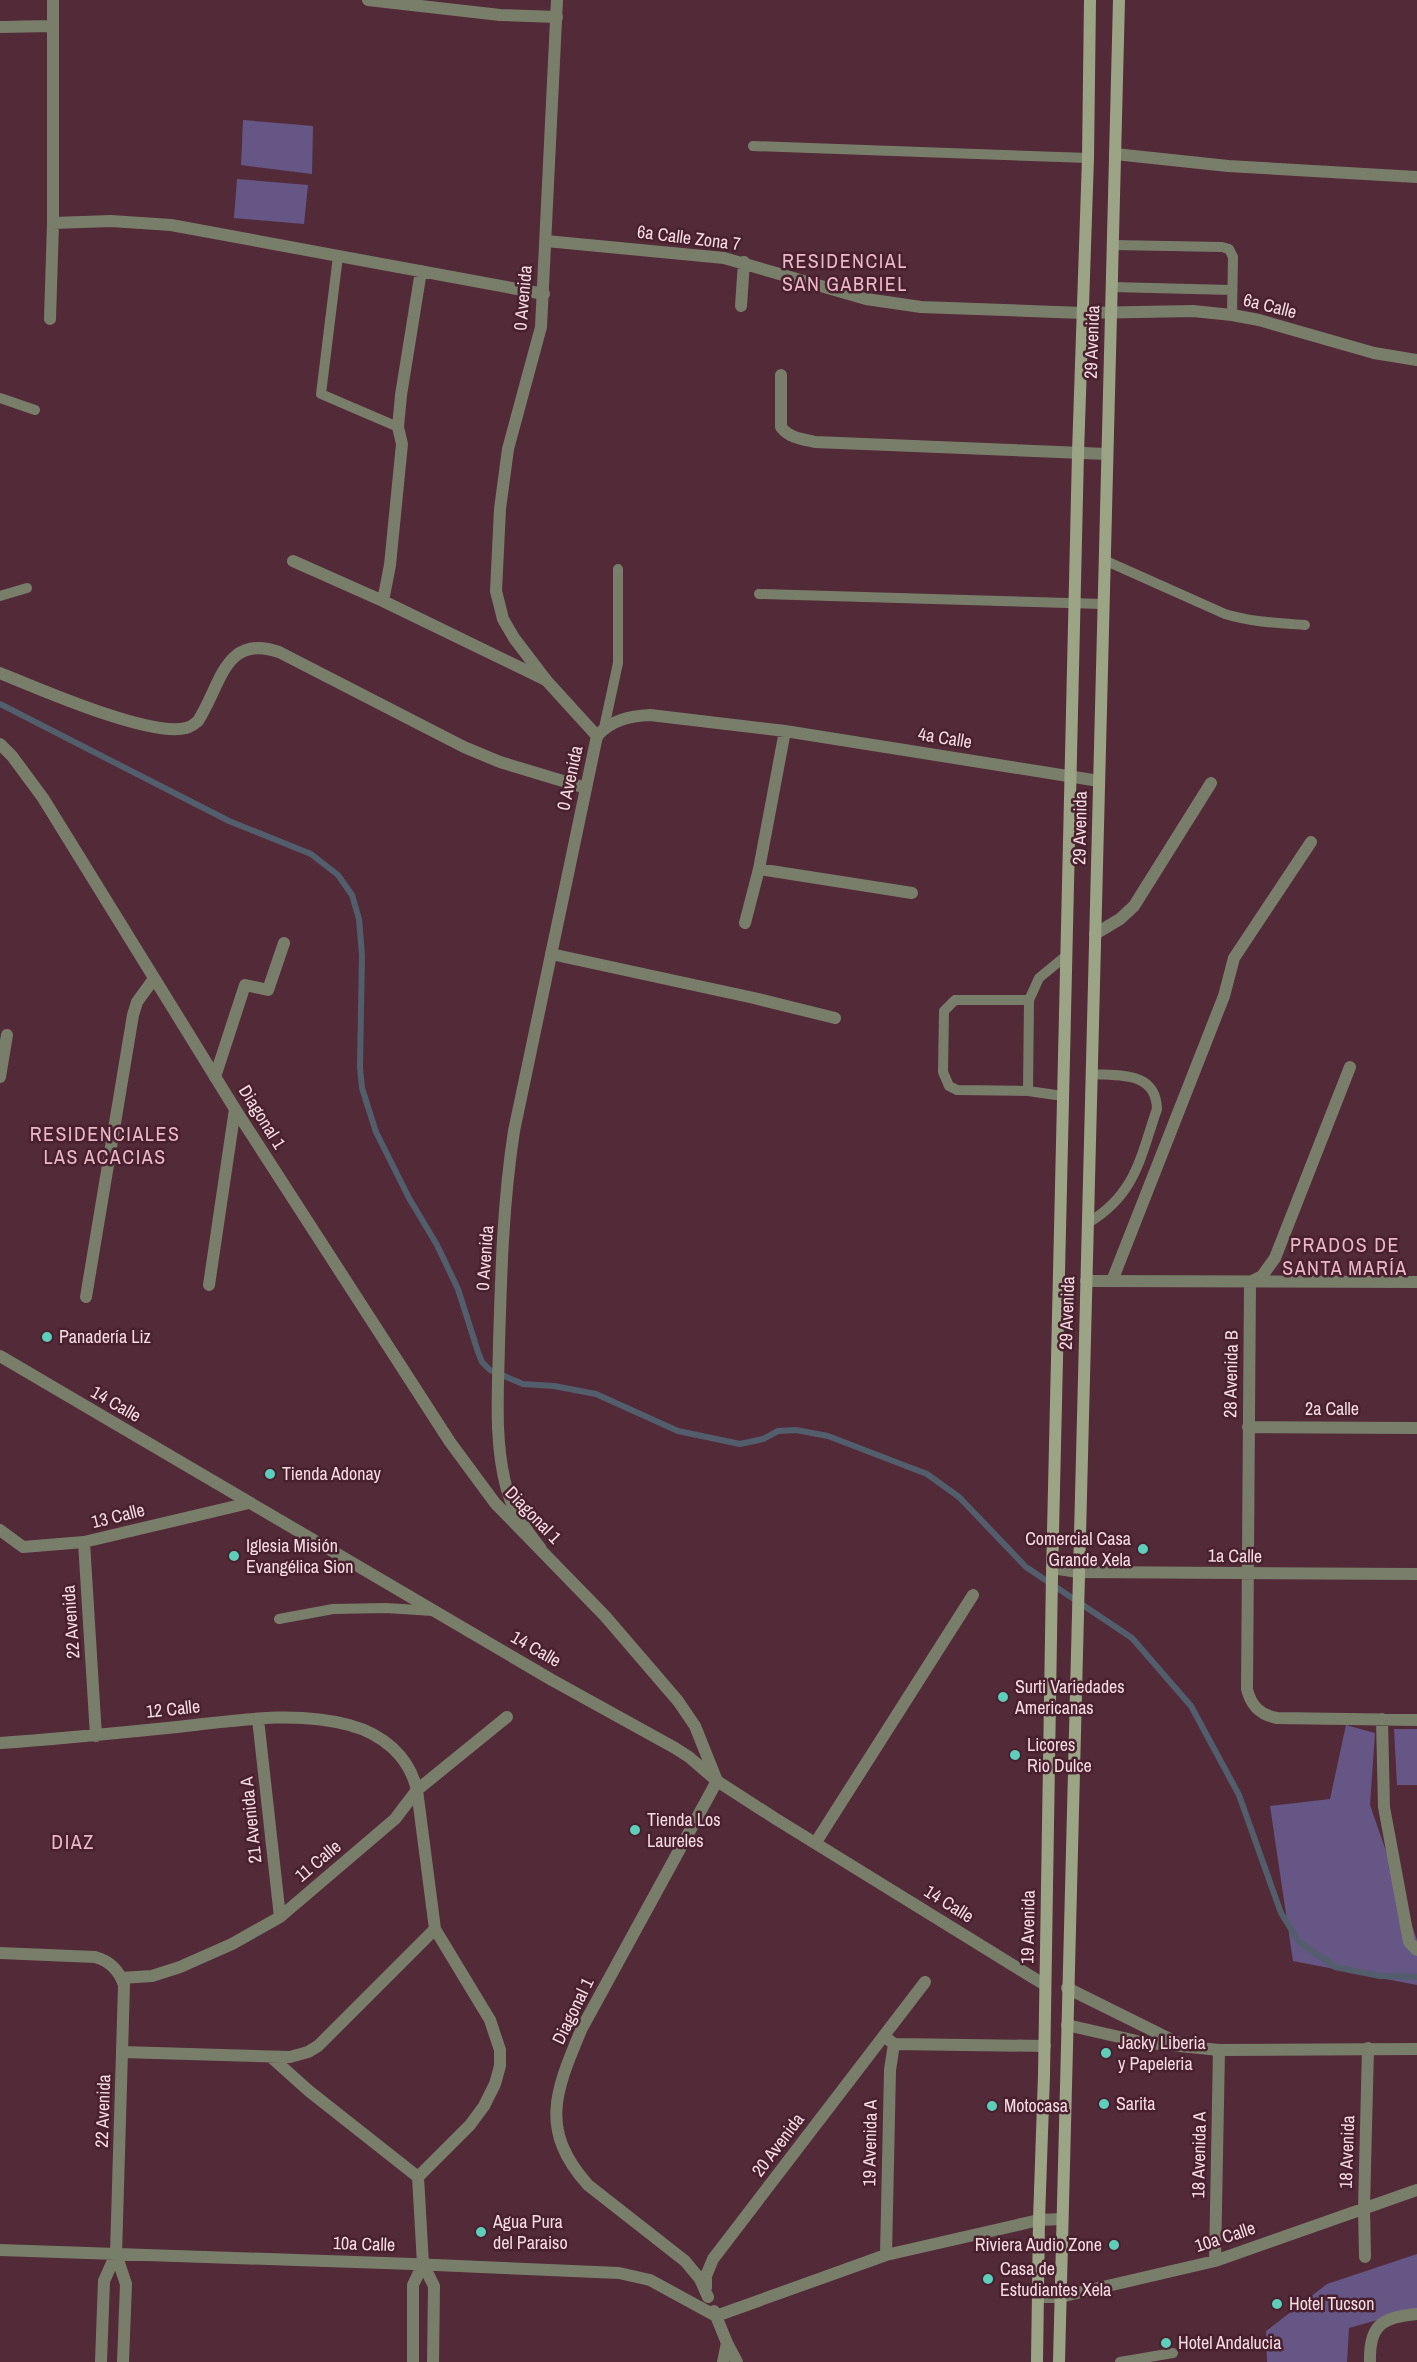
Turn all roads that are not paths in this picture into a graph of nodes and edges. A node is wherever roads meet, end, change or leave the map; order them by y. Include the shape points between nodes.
1 (53, 0) edge
2 (368, 0) edge
3 (557, 0) edge
4 (1090, 0) edge
5 (1119, 0) edge
6 (557, 17) junction
7 (52, 26) junction
8 (0, 27) edge
9 (753, 146) dead end
10 (1115, 154) junction
11 (1088, 158) junction
12 (1417, 177) edge
13 (53, 223) junction
14 (546, 241) junction
15 (1113, 245) junction
16 (338, 255) junction
17 (744, 262) junction
18 (421, 272) junction
19 (1112, 287) junction
20 (1232, 290) junction
21 (544, 294) junction
22 (741, 306) dead end
23 (1111, 312) junction
24 (1083, 313) junction
25 (1232, 315) junction
26 (50, 320) dead end
27 (1417, 360) edge
28 (781, 375) dead end
29 (0, 398) edge
30 (35, 410) dead end
31 (398, 427) junction
32 (1078, 453) junction
33 (1107, 454) junction
34 (1104, 560) junction
35 (293, 561) dead end
36 (618, 569) dead end
37 (27, 588) dead end
38 (759, 594) dead end
39 (0, 596) edge
40 (383, 601) junction
41 (1075, 602) junction
42 (1103, 604) junction
43 (1305, 625) dead end
44 (0, 673) edge
45 (546, 680) junction
46 (785, 731) junction
47 (600, 732) junction
48 (0, 744) edge
49 (1072, 777) junction
50 (1099, 781) junction
51 (1211, 783) dead end
52 (586, 788) junction
53 (1311, 842) dead end
54 (759, 869) junction
55 (912, 893) dead end
56 (745, 923) dead end
57 (1095, 934) junction
58 (284, 943) dead end
59 (551, 954) junction
60 (1067, 954) junction
61 (153, 980) junction
62 (1029, 1000) junction
63 (836, 1018) dead end
64 (7, 1035) dead end
65 (1350, 1066) dead end
66 (1091, 1074) junction
67 (0, 1077) edge
68 (215, 1077) junction
69 (1028, 1091) junction
70 (1063, 1096) junction
71 (235, 1109) junction
72 (1088, 1223) junction
73 (1086, 1281) junction
74 (1112, 1281) junction
75 (1250, 1282) junction
76 (1417, 1282) edge
77 (209, 1285) dead end
78 (86, 1297) dead end
79 (0, 1356) edge
80 (1248, 1427) junction
81 (1417, 1428) edge
82 (249, 1503) junction
83 (0, 1530) edge
84 (84, 1542) junction
85 (541, 1549) junction
86 (1052, 1571) junction
87 (1248, 1574) junction
88 (1417, 1574) edge
89 (1078, 1576) junction
90 (973, 1594) dead end
91 (436, 1611) junction
92 (279, 1619) dead end
93 (1051, 1634) joint
94 (507, 1717) dead end
95 (258, 1719) junction
96 (1382, 1719) junction
97 (1417, 1720) edge
98 (96, 1736) junction
99 (0, 1743) edge
100 (717, 1780) junction
101 (417, 1790) junction
102 (816, 1842) junction
103 (280, 1917) junction
104 (435, 1929) junction
105 (1417, 1950) edge
106 (0, 1953) edge
107 (119, 1974) junction
108 (925, 1982) dead end
109 (1045, 1985) junction
110 (1067, 1988) junction
111 (1066, 2025) junction
112 (889, 2040) junction
113 (1184, 2045) junction
114 (1044, 2046) junction
115 (1368, 2048) junction
116 (1417, 2049) edge
117 (1219, 2050) junction
118 (122, 2052) junction
119 (272, 2057) junction
120 (418, 2177) junction
121 (1417, 2190) edge
122 (1364, 2208) junction
123 (1062, 2219) junction
124 (1039, 2220) junction
125 (0, 2250) edge
126 (116, 2254) junction
127 (886, 2255) junction
128 (1365, 2257) dead end
129 (1215, 2261) junction
130 (423, 2264) junction
131 (708, 2297) junction
132 (1038, 2297) junction
133 (1060, 2297) junction
134 (1417, 2314) edge
135 (716, 2316) junction
136 (727, 2343) junction
137 (1173, 2354) dead end
138 (101, 2362) edge
139 (123, 2362) edge
140 (413, 2362) edge
141 (433, 2362) edge
142 (723, 2362) edge
143 (737, 2362) edge
144 (1037, 2362) edge
145 (1059, 2362) edge
146 (1120, 2362) edge
147 (1370, 2362) edge

1 - 7 street
2 - 6 street via 500,15
3 - 6 street, 0 Avenida
4 - 11 main road, 29 Avenida
5 - 10 main road, 29 Avenida
6 - 14 street, 0 Avenida
7 - 8 street
7 - 13 street
9 - 11 lane
10 - 12 street via 1228,166
10 - 15 main road, 29 Avenida
11 - 24 main road, 29 Avenida
13 - 16 street via 140,222
13 - 26 street
14 - 17 street, 6a Calle Zona 7
14 - 21 street, 0 Avenida
15 - 19 main road, 29 Avenida
15 - 20 lane via 1226,248 1233,257
16 - 18 street
16 - 31 lane via 321,394
17 - 22 street
17 - 24 street, 6a Calle Zona 7 via 866,299 921,307
18 - 21 street
18 - 31 street
19 - 20 lane
19 - 23 main road, 29 Avenida
20 - 25 lane
21 - 45 street, 0 Avenida via 535,356 508,449 496,591 503,619
23 - 24 street, 6a Calle Zona 7
23 - 25 street, 6a Calle via 1193,311
23 - 33 main road, 29 Avenida
24 - 32 main road, 29 Avenida
25 - 27 street, 6a Calle via 1374,353
28 - 32 street via 781,427 799,438 815,442
29 - 30 lane
31 - 40 street via 402,444
32 - 33 street
32 - 41 main road, 29 Avenida
33 - 34 main road, 29 Avenida
34 - 42 main road, 29 Avenida
34 - 43 lane via 1225,614 1252,621
35 - 40 street
36 - 47 lane via 618,663
37 - 39 lane
38 - 41 lane
40 - 45 street
41 - 42 lane
41 - 49 main road, 29 Avenida
42 - 50 main road, 29 Avenida
44 - 52 street via 139,723 180,729 198,721 232,658 247,648 268,648 464,747
45 - 47 street, 0 Avenida
46 - 47 street, 4a Calle via 650,715 618,720
46 - 49 street, 4a Calle
46 - 54 street
47 - 52 street, 0 Avenida
48 - 61 street, Diagonal 1 via 43,798
49 - 50 street, 4a Calle
49 - 60 main road, 29 Avenida
50 - 57 main road, 29 Avenida
51 - 57 street via 1134,906
52 - 59 street, 0 Avenida
53 - 74 street via 1234,958 1224,996
54 - 55 street
54 - 56 street
57 - 66 main road, 29 Avenida
58 - 68 street via 268,990 245,985
59 - 63 street
59 - 85 street, 0 Avenida via 509,1161 497,1415 507,1492
60 - 62 lane via 1039,978
60 - 70 main road, 29 Avenida
61 - 68 street, Diagonal 1
61 - 78 street via 133,1015
62 - 69 lane
62 - 69 lane via 955,1000 948,1005 944,1011 943,1072 949,1086 957,1090
64 - 67 street
65 - 75 street via 1275,1258 1262,1276
66 - 72 main road, 29 Avenida
66 - 72 lane via 1139,1078 1153,1091 1157,1109 1127,1189
68 - 71 street, Diagonal 1
69 - 70 lane
70 - 86 main road, 29 Avenida
71 - 77 street
71 - 85 street, Diagonal 1 via 450,1442 495,1503
72 - 73 main road, 29 Avenida
73 - 74 street
73 - 89 main road, 29 Avenida
74 - 75 street
75 - 76 street
75 - 80 street, 28 Avenida B
79 - 82 street, 14 Calle
80 - 81 street, 2a Calle
80 - 87 street, 28 Avenida B
82 - 84 street, 13 Calle
82 - 91 street, 14 Calle
83 - 84 street, 13 Calle via 23,1547
84 - 98 street, 22 Avenida
85 - 100 street, Diagonal 1 via 687,1712
86 - 89 street, 1a Calle
86 - 93 main road, 29 Avenida
87 - 88 street, 1a Calle
87 - 89 street, 1a Calle
87 - 96 street, 28 Avenida B via 1247,1689 1255,1707 1277,1718
89 - 110 main road, 29 Avenida
90 - 102 street
91 - 92 lane via 333,1609
91 - 100 street, 14 Calle via 675,1748
93 - 109 main road, 19 Avenida
94 - 101 street, 11 Calle
95 - 98 street, 12 Calle
95 - 101 street, 12 Calle via 305,1719 366,1731 394,1748 406,1761
95 - 103 street, 21 Avenida A
96 - 97 street
96 - 105 street via 1384,1807 1409,1942
98 - 99 street, 12 Calle
100 - 102 street, 14 Calle
100 - 131 street, Diagonal 1 via 582,2028 564,2070 556,2106 562,2150 575,2170 588,2185 685,2261
101 - 103 street, 11 Calle via 395,1819
101 - 104 street
102 - 109 street, 14 Calle
103 - 107 street, 11 Calle via 180,1967 152,1976
104 - 119 street via 318,2046 300,2055
104 - 120 street via 490,2020 500,2050 500,2066 488,2098 470,2125
106 - 107 street via 95,1957 109,1963
107 - 118 street, 22 Avenida via 124,1993
108 - 112 street, 20 Avenida
109 - 114 main road, 19 Avenida
110 - 111 main road
110 - 113 street
111 - 113 street via 1162,2046
111 - 123 main road
112 - 114 street
112 - 127 street, 19 Avenida A
112 - 131 street, 20 Avenida via 713,2259 706,2276
113 - 117 street
114 - 124 main road, 19 Avenida
115 - 116 street
115 - 117 street
115 - 122 street, 18 Avenida
117 - 129 street, 18 Avenida A
118 - 119 street
118 - 126 street, 22 Avenida
119 - 120 street
120 - 130 street
121 - 122 street, 10a Calle
122 - 128 street, 18 Avenida
122 - 129 street, 10a Calle
123 - 124 street
123 - 133 main road
124 - 127 street
124 - 132 main road, 19 Avenida
125 - 126 street, 10a Calle
126 - 130 street, 10a Calle
126 - 138 street, 22 Avenida via 104,2281
126 - 139 street, 22 Avenida via 126,2284
127 - 135 street
129 - 133 street, 10a Calle
130 - 135 street, 10a Calle via 635,2275
130 - 140 street via 413,2286
130 - 141 street via 434,2286
131 - 135 street, 20 Avenida
132 - 133 street, 10a Calle
132 - 144 main road, 19 Avenida
133 - 145 main road
134 - 147 street via 1383,2324 1371,2337
135 - 136 street, 20 Avenida
136 - 142 street
136 - 143 street, 20 Avenida
137 - 146 lane

